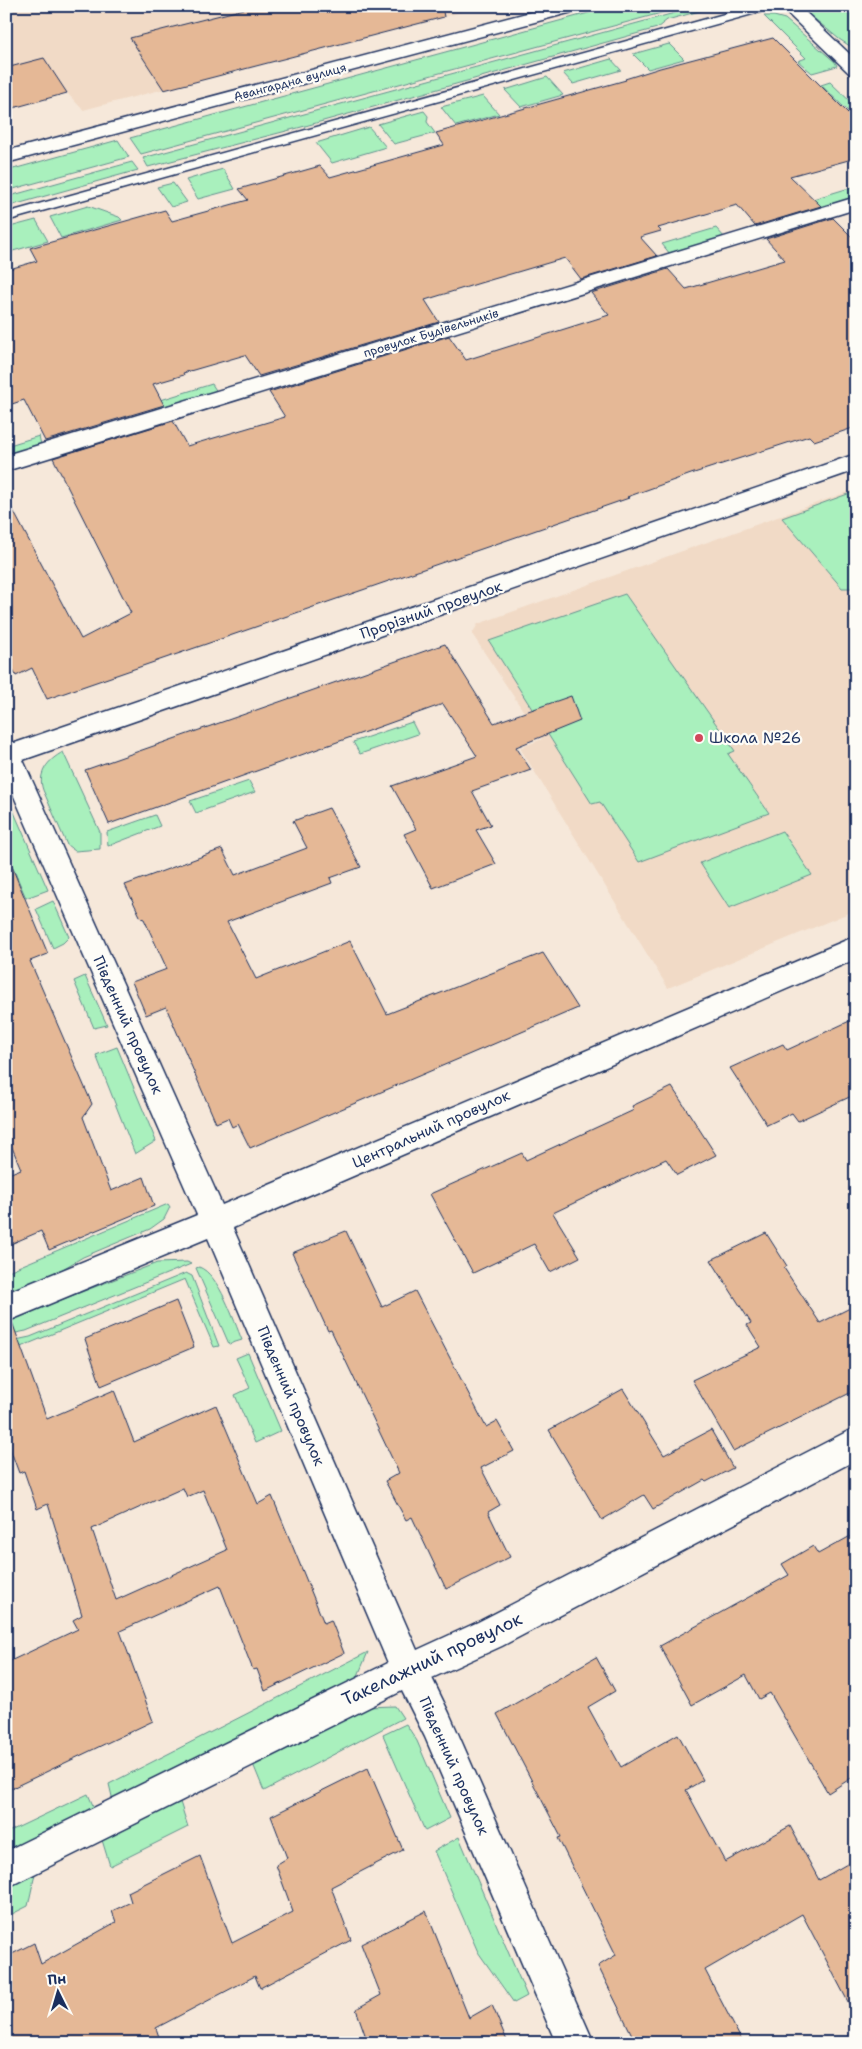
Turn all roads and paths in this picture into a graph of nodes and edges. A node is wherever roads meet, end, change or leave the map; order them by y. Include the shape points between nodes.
1 (574, 6) edge
2 (767, 6) edge
3 (788, 6) edge
4 (856, 70) edge
5 (6, 158) edge
6 (856, 203) edge
7 (6, 217) edge
8 (856, 462) edge
9 (6, 464) edge
10 (7, 754) edge
11 (856, 947) edge
12 (215, 1222) junction
13 (6, 1308) edge
14 (856, 1442) edge
15 (410, 1670) junction
16 (6, 1870) edge
17 (575, 2043) edge

1 - 5 street, Авангардна вулиця
2 - 7 lane
3 - 4 street
6 - 9 street, провулок Будівельників
8 - 10 street, Прорізний провулок
10 - 12 street, Південний провулок
11 - 12 street, Центральний провулок
12 - 13 street, Центральний провулок
12 - 15 street, Південний провулок
14 - 15 street, Такелажний провулок via 490,1634
15 - 16 street, Такелажний провулок
15 - 17 street, Південний провулок

